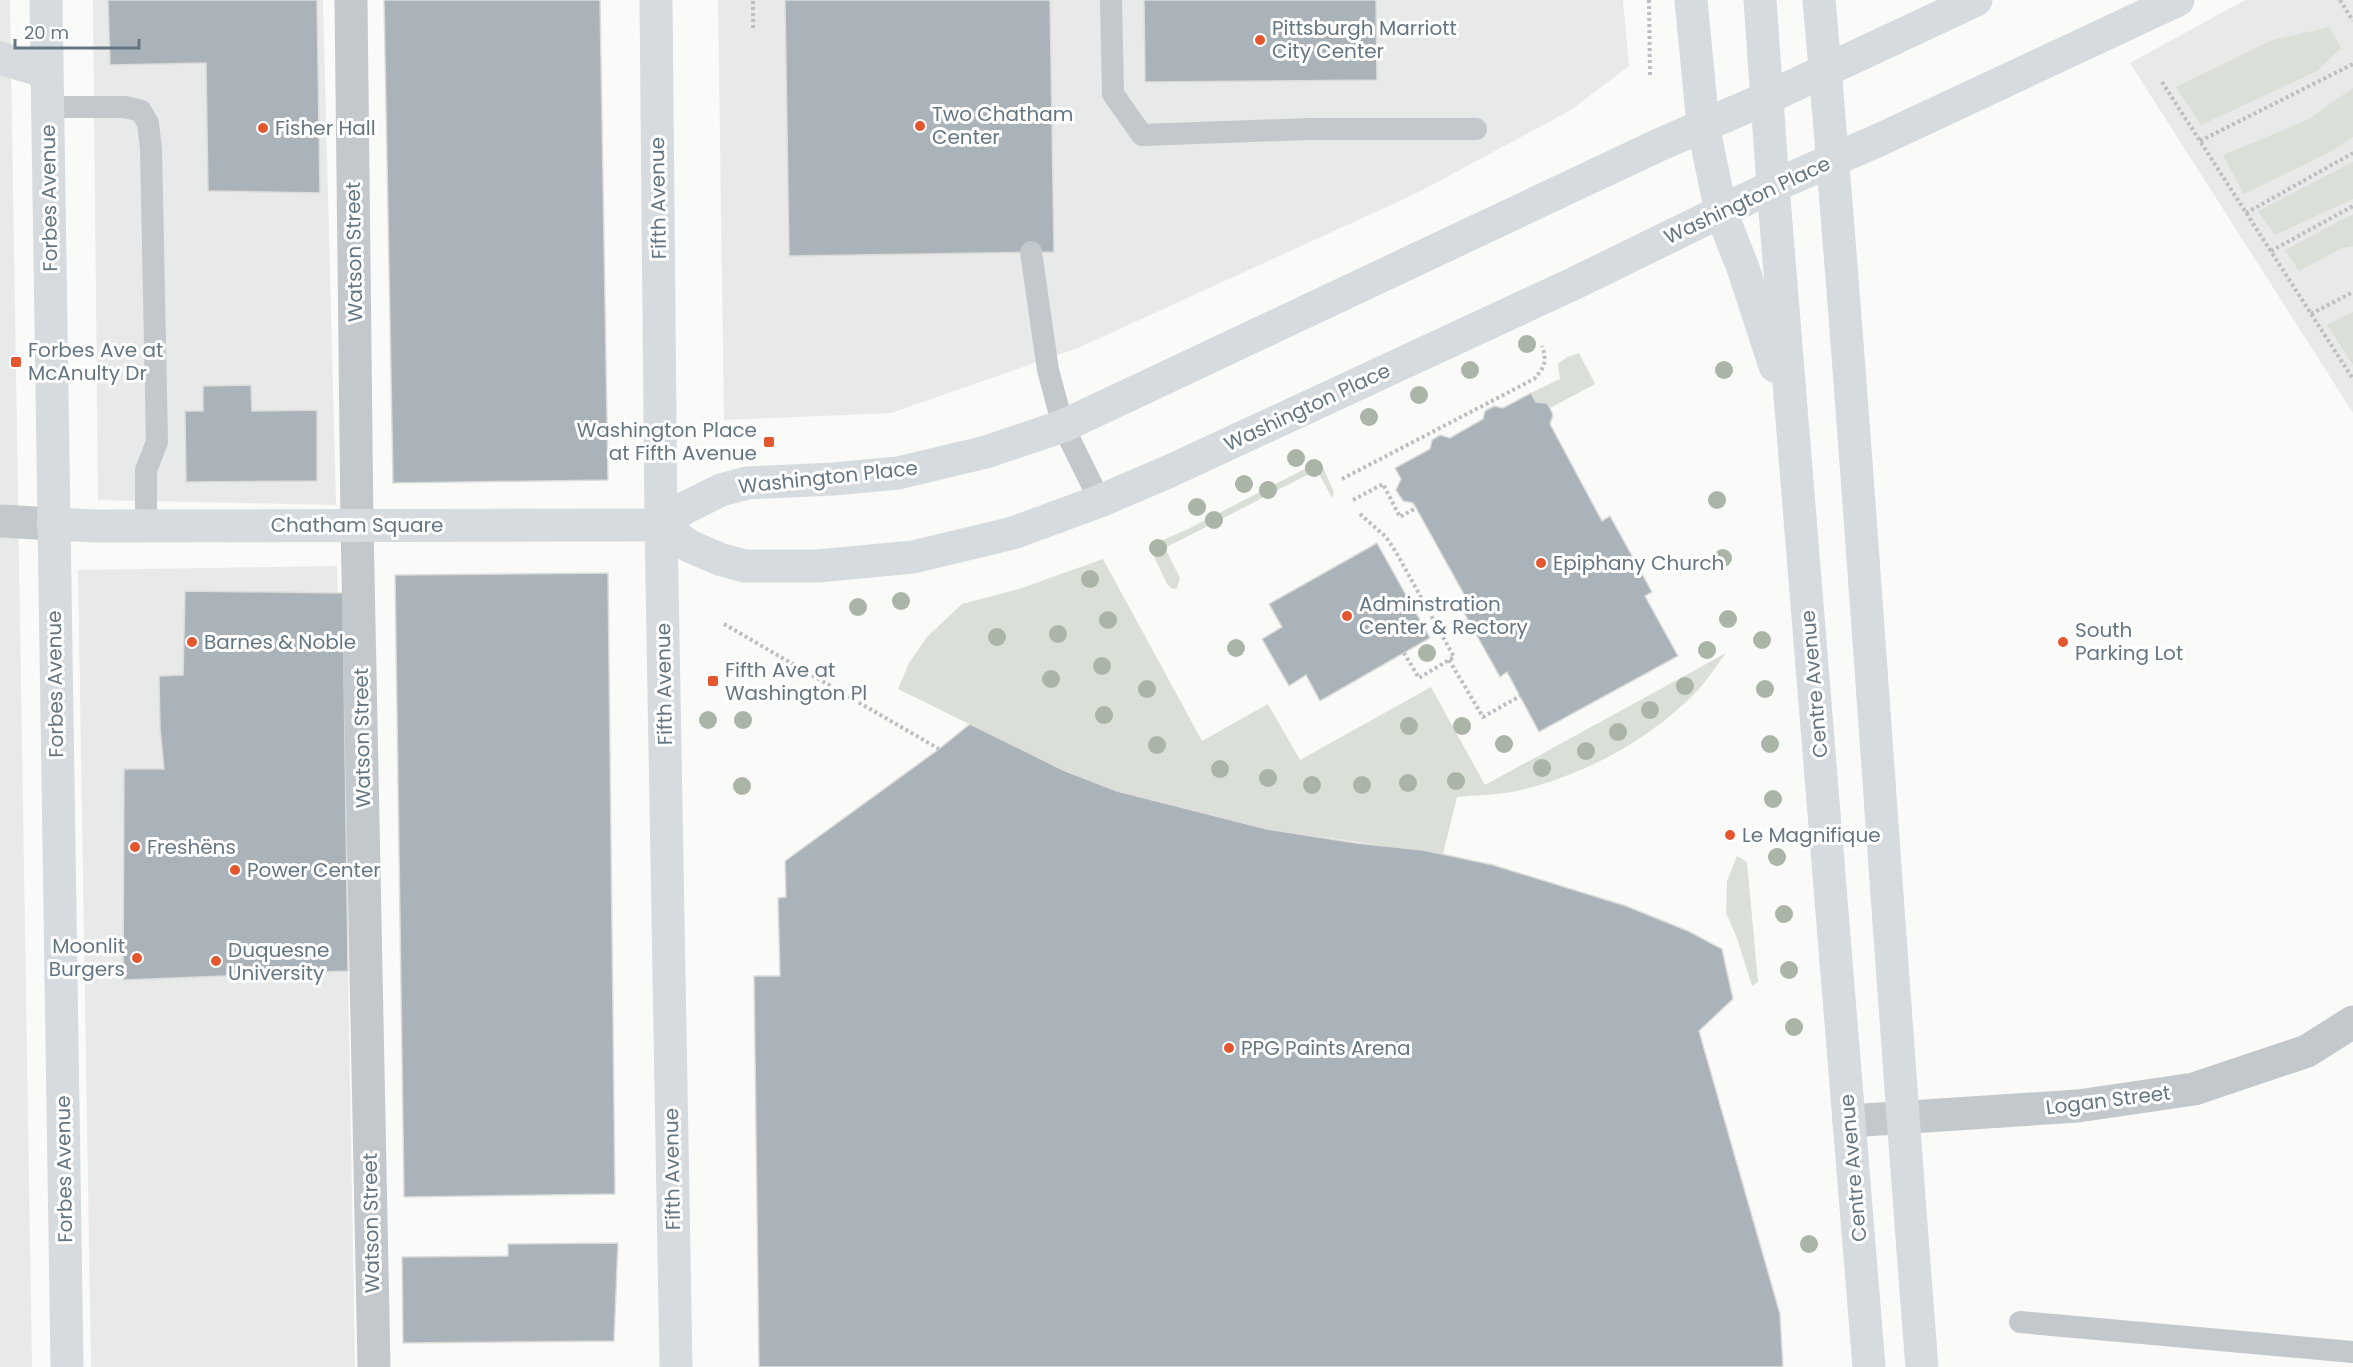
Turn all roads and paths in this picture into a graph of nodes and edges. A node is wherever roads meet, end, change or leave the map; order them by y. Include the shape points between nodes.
1 (46, 0) edge
2 (351, 0) edge
3 (656, 0) edge
4 (753, 0) edge
5 (1111, 0) edge
6 (1649, 0) edge
7 (1691, 0) edge
8 (1760, 0) edge
9 (1819, 0) edge
10 (1976, 0) edge
11 (2178, 0) edge
12 (2340, 0) edge
13 (2350, 12) edge
14 (2353, 21) edge
15 (753, 28) dead end
16 (0, 58) edge
17 (2353, 64) edge
18 (1825, 71) junction
19 (46, 72) junction
20 (1650, 75) dead end
21 (2162, 82) dead end
22 (1767, 98) junction
23 (48, 107) junction
24 (1703, 125) junction
25 (1476, 129) dead end
26 (2200, 141) junction
27 (2353, 153) edge
28 (1833, 160) junction
29 (1773, 186) junction
30 (2353, 206) edge
31 (1721, 212) junction
32 (2246, 213) junction
33 (2271, 251) junction
34 (1030, 252) dead end
35 (2353, 292) edge
36 (2311, 314) junction
37 (1542, 346) dead end
38 (2353, 379) edge
39 (1794, 422) junction
40 (1063, 426) junction
41 (1342, 478) dead end
42 (1353, 500) dead end
43 (1100, 501) junction
44 (1416, 508) dead end
45 (1360, 514) dead end
46 (0, 521) edge
47 (53, 524) junction
48 (357, 524) junction
49 (146, 525) junction
50 (661, 525) junction
51 (724, 624) dead end
52 (1404, 653) dead end
53 (1449, 660) junction
54 (1520, 696) dead end
55 (939, 749) dead end
56 (2353, 1022) edge
57 (1902, 1118) junction
58 (1849, 1121) junction
59 (2020, 1322) dead end
60 (2353, 1352) edge
61 (67, 1367) edge
62 (374, 1367) edge
63 (676, 1367) edge
64 (1869, 1367) edge
65 (1922, 1367) edge

1 - 19 main road, Forbes Avenue
2 - 48 street, Watson Street
3 - 50 main road, Fifth Avenue
4 - 15 path
5 - 25 lane via 1113,94 1142,135
6 - 20 path
7 - 24 main road
8 - 22 main road, Centre Avenue
9 - 18 main road
10 - 18 main road, Washington Place
11 - 28 main road, Washington Place
12 - 13 path
13 - 14 path
16 - 19 main road
17 - 26 path
18 - 22 main road, Washington Place
18 - 28 main road
19 - 23 main road, Forbes Avenue
21 - 26 path
22 - 24 main road, Washington Place
22 - 29 main road, Centre Avenue
23 - 47 main road, Forbes Avenue
23 - 49 lane via 125,107 141,111 148,123 157,442 146,470
24 - 31 main road
24 - 40 main road, Washington Place
26 - 32 path
27 - 32 path
28 - 29 main road, Washington Place
28 - 57 main road
29 - 31 main road, Washington Place
29 - 39 main road, Centre Avenue
30 - 33 path
31 - 39 main road
31 - 43 main road, Washington Place
32 - 33 path
33 - 36 path
34 - 40 lane via 1048,370
35 - 36 path
36 - 38 path
37 - 41 path via 1545,368 1534,379
39 - 58 main road, Centre Avenue
40 - 43 lane
40 - 50 main road, Washington Place via 986,452 898,473 747,483 721,490
42 - 44 path via 1383,484 1400,517
43 - 50 main road, Washington Place via 1013,533 954,549 818,566 745,566 689,546
45 - 53 path via 1386,537 1396,552 1454,657
46 - 47 street
47 - 49 main road, Chatham Square
47 - 61 main road, Forbes Avenue
48 - 49 main road, Chatham Square
48 - 50 main road, Chatham Square
48 - 62 street, Watson Street
50 - 63 main road, Fifth Avenue
51 - 55 path
52 - 53 path via 1419,678
53 - 54 path via 1483,717
56 - 57 street, Logan Street via 2307,1051 2194,1089 2078,1106
57 - 58 street, Logan Street
57 - 65 main road
58 - 64 main road, Centre Avenue
59 - 60 lane

